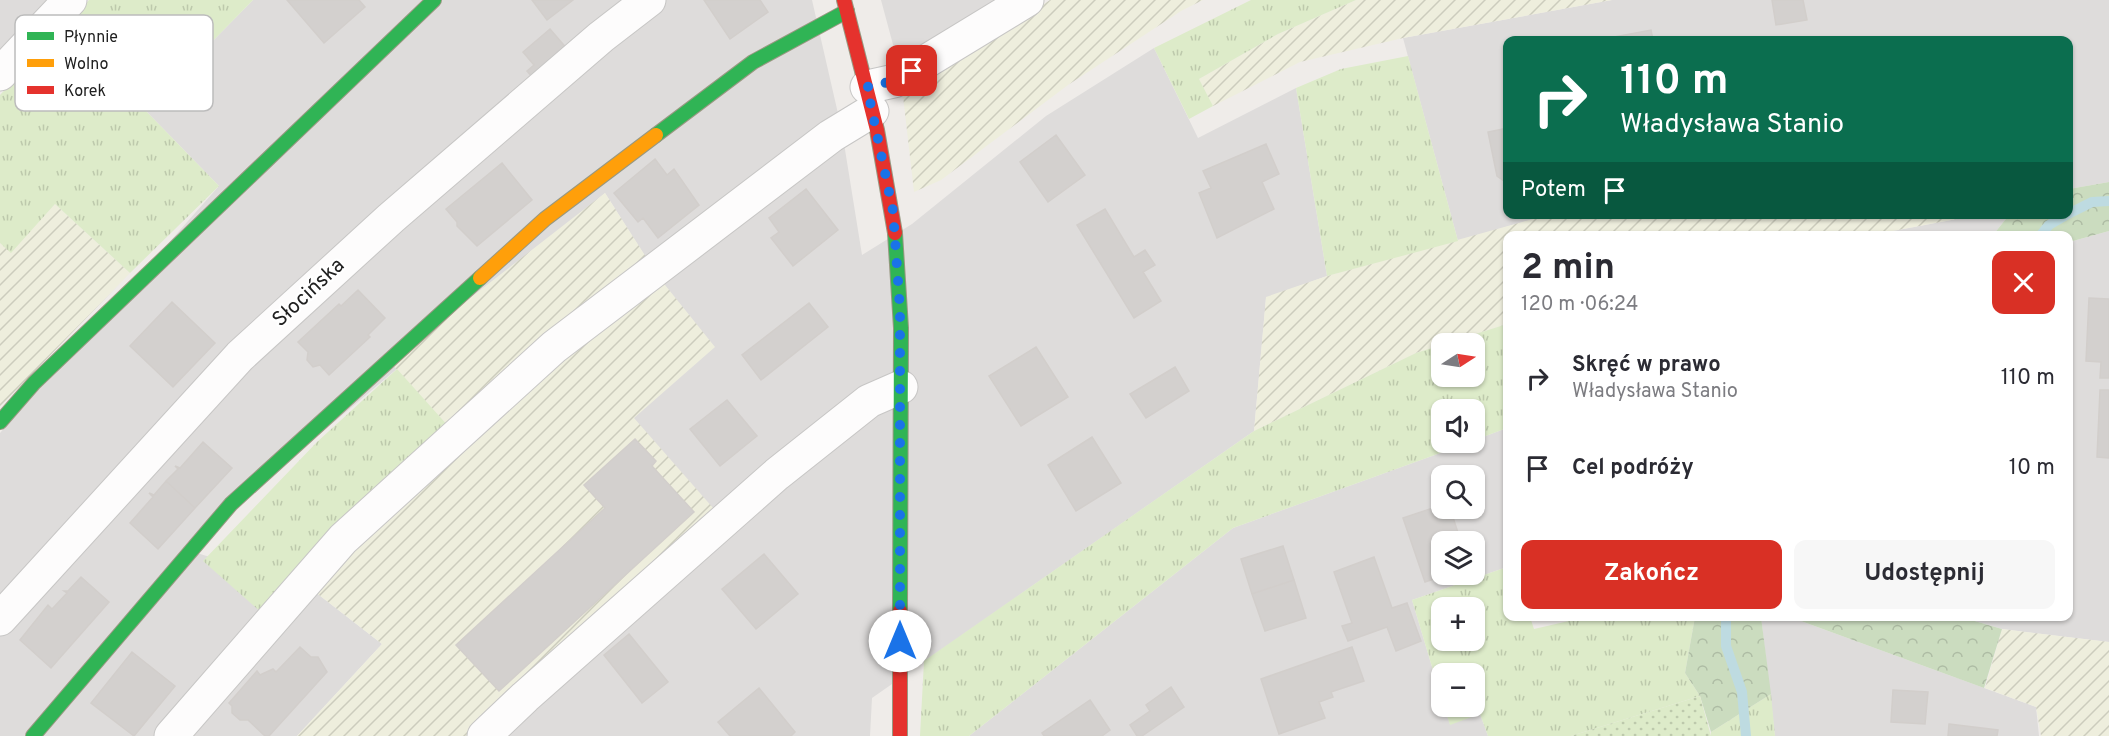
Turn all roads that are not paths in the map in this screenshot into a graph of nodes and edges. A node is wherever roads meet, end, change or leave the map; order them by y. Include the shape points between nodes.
1 (70, 0) edge
2 (434, 0) edge
3 (649, 0) edge
4 (1027, 0) edge
5 (845, 6) edge
6 (56, 15) edge
7 (15, 58) edge
8 (0, 74) edge
9 (870, 99) junction
10 (901, 387) junction
11 (0, 422) edge
12 (0, 619) edge
13 (33, 736) edge
14 (171, 736) edge
15 (484, 736) edge
16 (900, 736) edge

1 - 6 street
2 - 11 street via 42,375
3 - 12 street, Słocińska via 391,218 240,356
4 - 9 street
5 - 9 street
5 - 13 street via 753,62 545,219 231,504
7 - 8 street
9 - 10 street via 893,211
9 - 14 street via 831,136 554,347 343,539
10 - 15 street via 870,401 777,474
10 - 16 street

